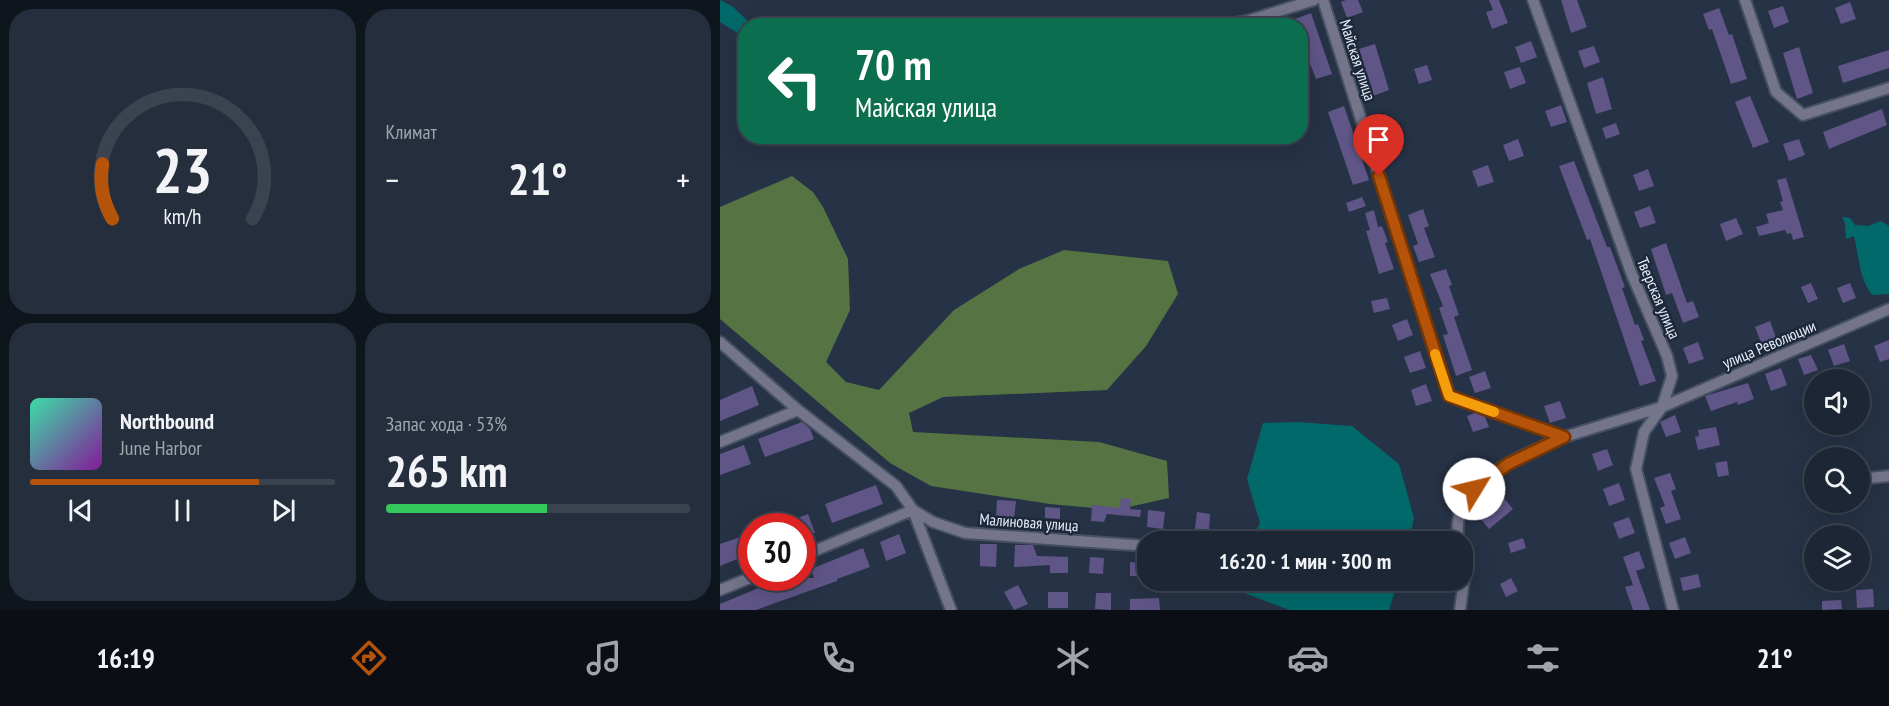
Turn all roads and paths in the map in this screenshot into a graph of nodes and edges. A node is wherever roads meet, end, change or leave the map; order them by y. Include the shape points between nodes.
1 (1314, 0) edge
2 (1323, 0) edge
3 (1533, 0) edge
4 (1745, 0) edge
5 (1257, 18) edge
6 (1889, 88) edge
7 (1889, 309) edge
8 (720, 342) edge
9 (1662, 407) junction
10 (798, 410) junction
11 (1564, 437) junction
12 (720, 442) edge
13 (1889, 476) edge
14 (1870, 478) edge
15 (913, 510) junction
16 (1457, 531) edge
17 (1137, 545) edge
18 (816, 550) edge
19 (738, 583) edge
20 (720, 590) edge
21 (1462, 591) edge
22 (951, 610) edge
23 (1460, 610) edge
24 (1673, 610) edge

1 - 5 street
2 - 11 street, Майская улица via 1449,396
3 - 9 street, Тверская улица via 1632,275 1667,356 1672,376
4 - 6 street via 1776,92 1803,116
7 - 9 street, улица Революции
8 - 10 street
9 - 11 street
9 - 24 street, Тверская улица via 1644,432 1636,469
10 - 12 street
10 - 15 street via 896,486
11 - 16 street via 1508,464 1474,489 1458,513
13 - 14 street
15 - 17 street, Малиновая улица via 964,533
15 - 18 street
15 - 22 street
19 - 20 street
21 - 23 street

